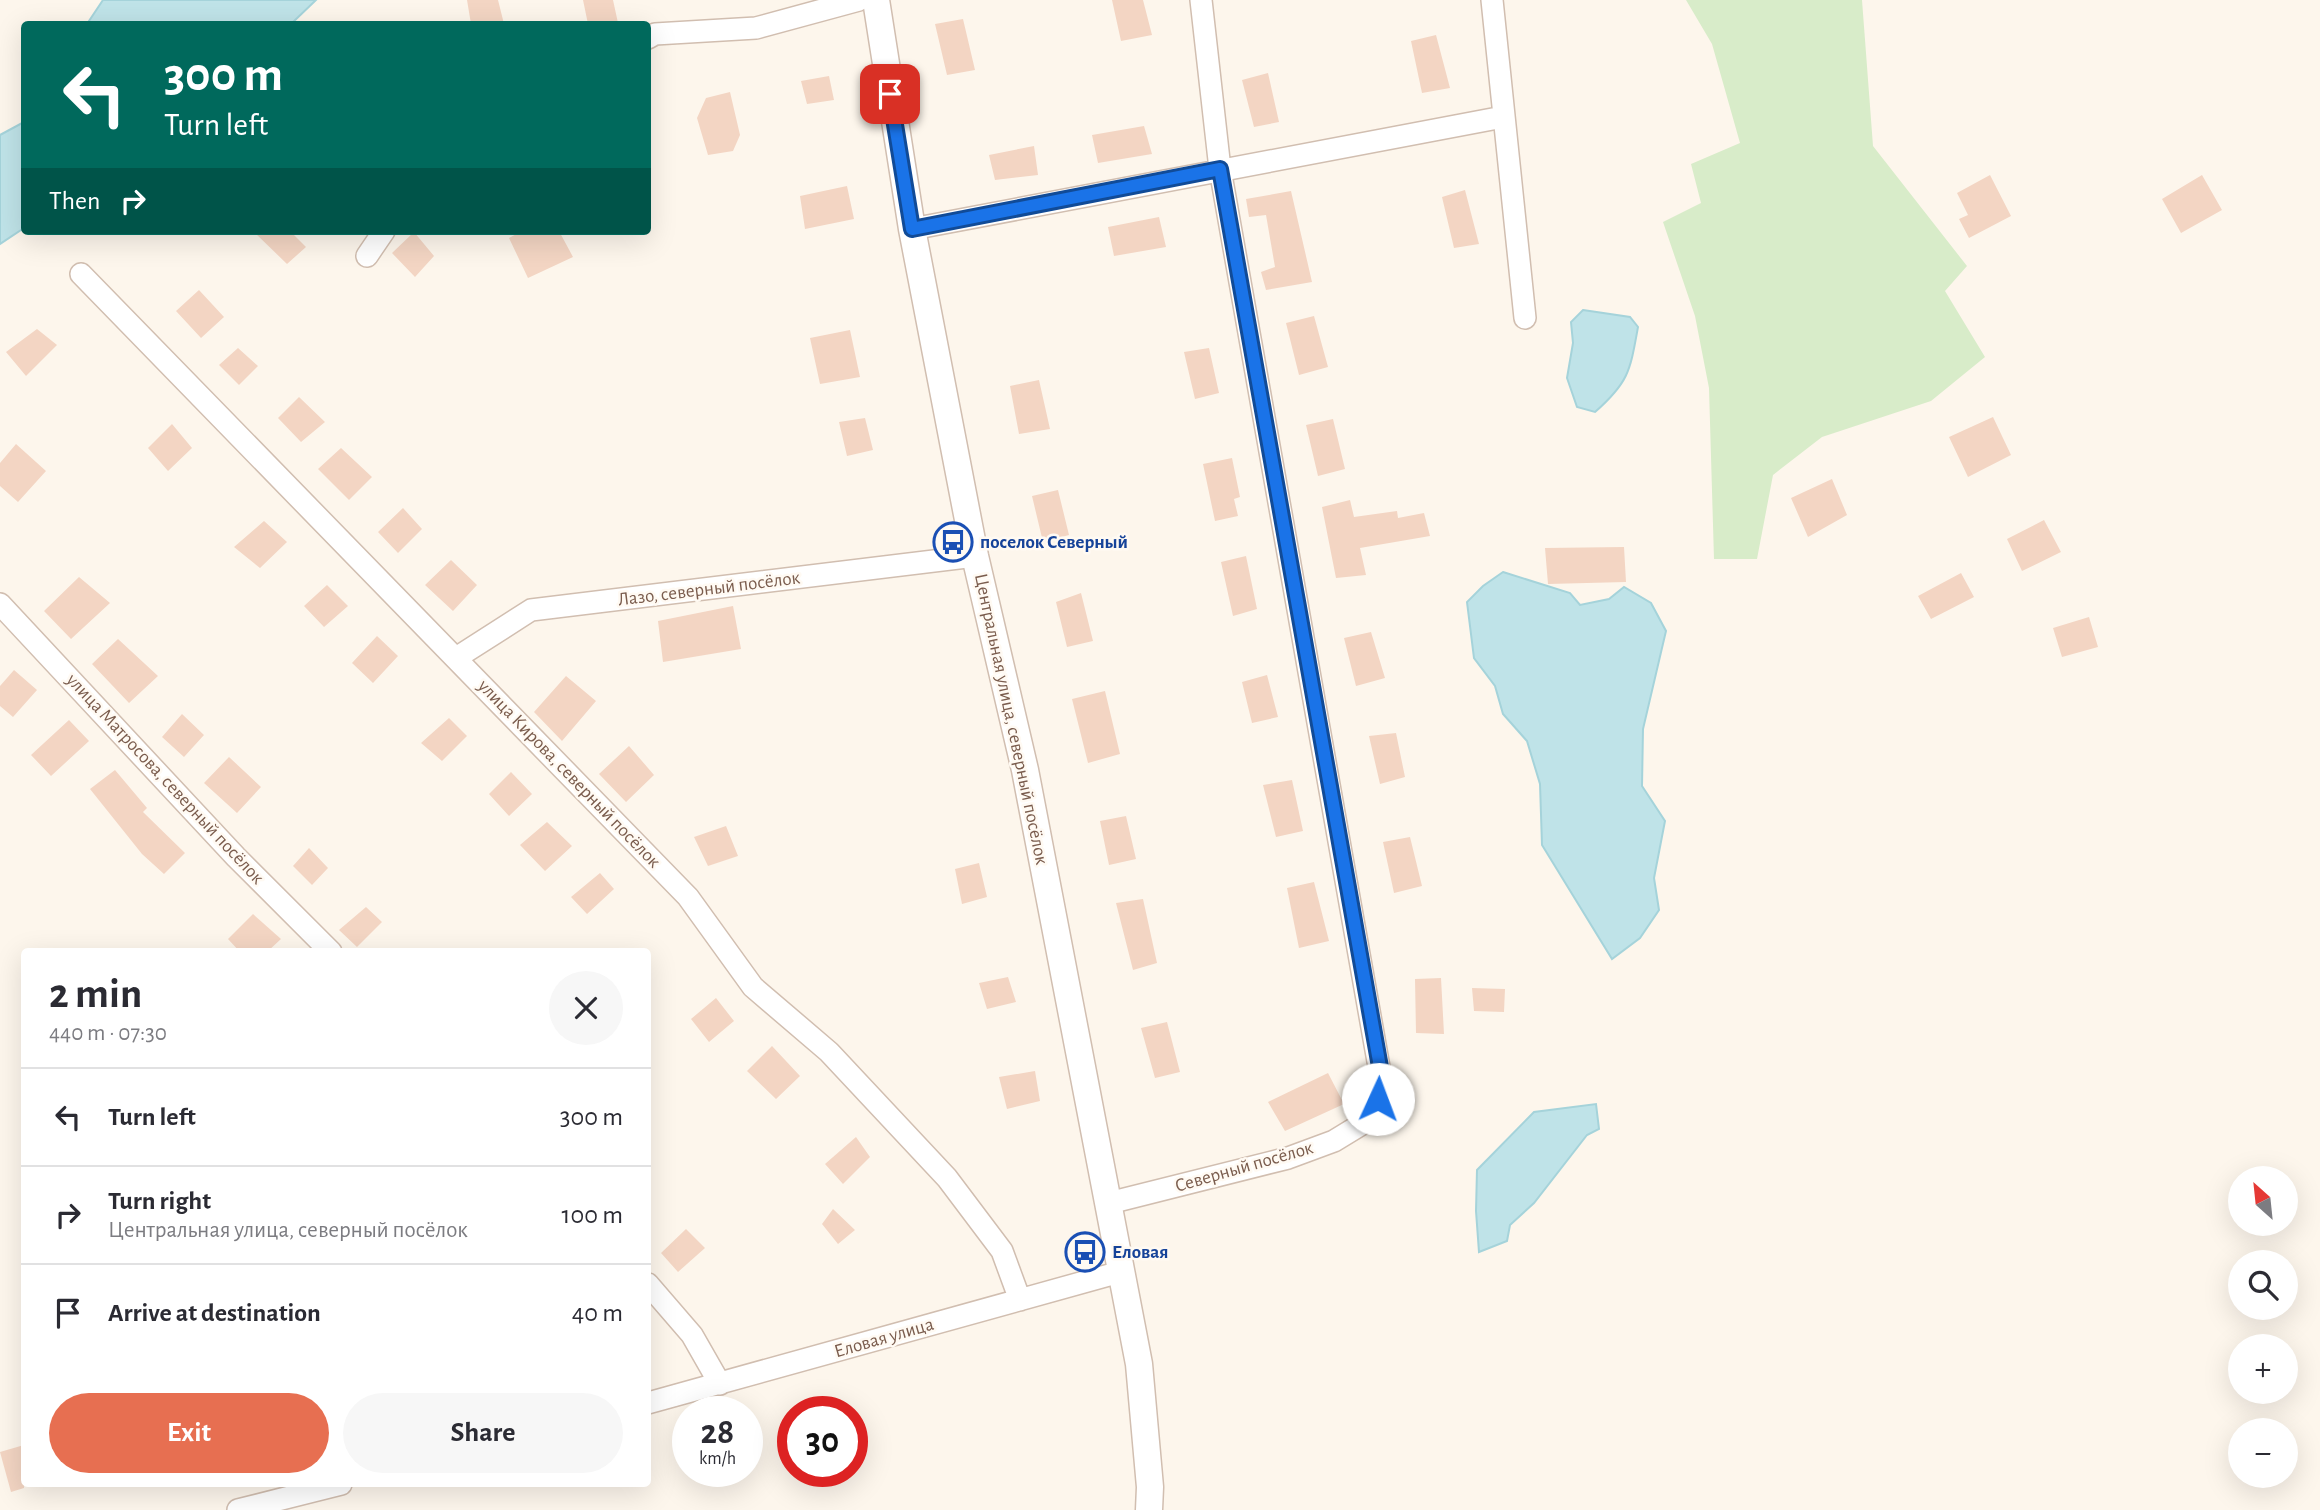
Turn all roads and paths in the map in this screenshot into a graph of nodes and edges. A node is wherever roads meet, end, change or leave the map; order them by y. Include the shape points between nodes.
1 (859, 0) edge
2 (876, 0) edge
3 (1201, 0) edge
4 (1492, 0) edge
5 (651, 36) edge
6 (1503, 117) junction
7 (1220, 169) junction
8 (912, 229) junction
9 (381, 235) edge
10 (367, 256) dead end
11 (81, 274) dead end
12 (1525, 318) dead end
13 (975, 556) junction
14 (0, 604) edge
15 (456, 658) junction
16 (327, 948) edge
17 (1110, 1203) junction
18 (1120, 1272) junction
19 (651, 1287) edge
20 (1020, 1300) junction
21 (720, 1384) junction
22 (651, 1403) edge
23 (329, 1487) edge
24 (237, 1510) edge
25 (1149, 1510) edge

1 - 5 street via 756,28
2 - 8 street, Центральная улица, северный посёлок
3 - 7 street, Северный посёлок
4 - 6 street
6 - 7 street
6 - 12 street
7 - 8 street
7 - 17 street, Северный посёлок via 1380,1067 1378,1099 1375,1116 1334,1141 1288,1158
8 - 13 street, Центральная улица, северный посёлок
9 - 10 street
11 - 15 street, улица Кирова, северный посёлок
13 - 15 street, Лазо, северный посёлок via 531,610
13 - 17 street, Центральная улица, северный посёлок via 1025,770
14 - 16 street, улица Матросова, северный посёлок
15 - 20 street, улица Кирова, северный посёлок via 688,897 753,987 829,1052 947,1178 1002,1251
17 - 18 street, Центральная улица, северный посёлок
18 - 20 street, Еловая улица
18 - 25 street, Центральная улица, северный посёлок via 1139,1364
19 - 21 street via 692,1335
20 - 21 street, Еловая улица
21 - 22 street, Еловая улица
23 - 24 street

